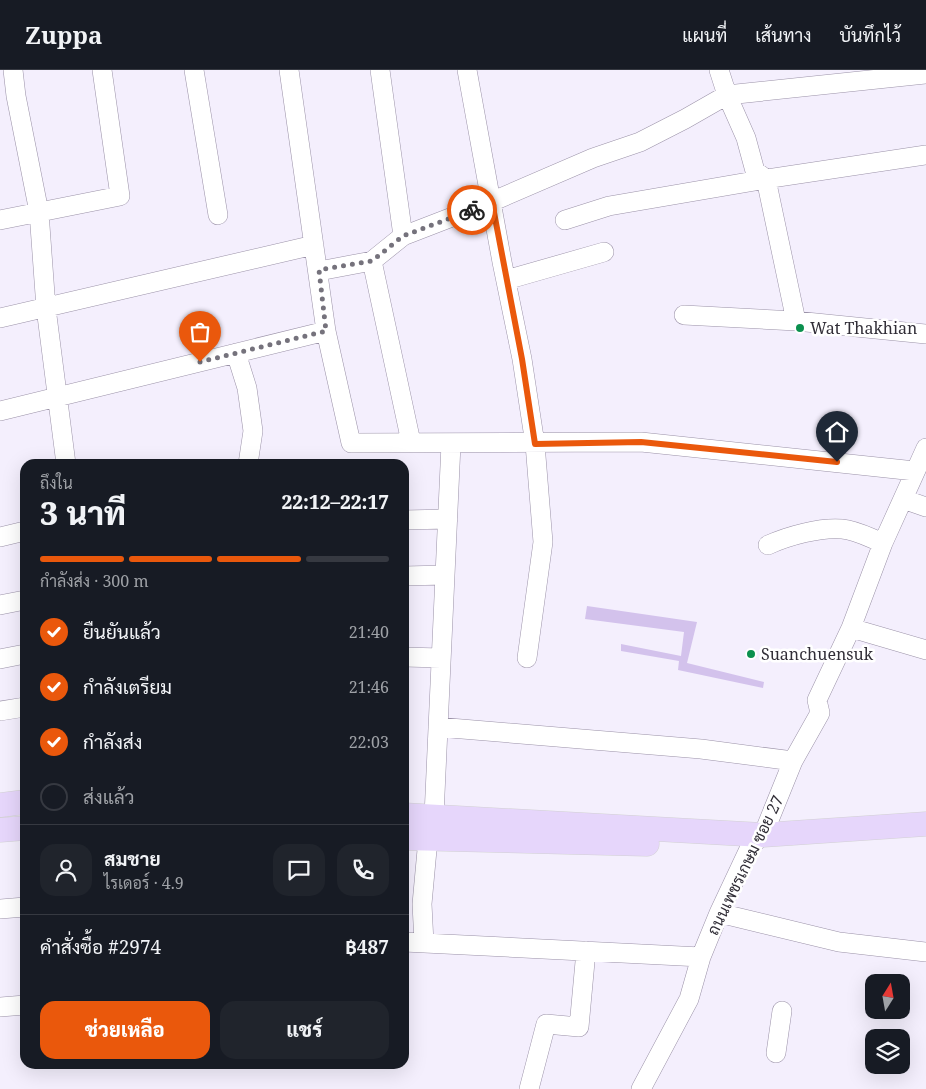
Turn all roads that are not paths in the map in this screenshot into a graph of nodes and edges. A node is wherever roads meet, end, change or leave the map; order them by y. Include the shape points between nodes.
1 (13, 70) edge
2 (102, 70) edge
3 (194, 70) edge
4 (289, 70) edge
5 (380, 70) edge
6 (467, 70) edge
7 (719, 70) edge
8 (926, 74) edge
9 (727, 95) junction
10 (926, 155) edge
11 (766, 179) junction
12 (492, 202) junction
13 (39, 212) junction
14 (218, 215) dead end
15 (0, 220) edge
16 (565, 220) dead end
17 (403, 236) junction
18 (314, 245) junction
19 (604, 252) dead end
20 (372, 261) junction
21 (319, 270) junction
22 (506, 280) junction
23 (46, 308) junction
24 (684, 315) dead end
25 (0, 318) edge
26 (796, 321) junction
27 (326, 331) junction
28 (926, 334) edge
29 (236, 354) junction
30 (58, 396) junction
31 (0, 411) edge
32 (411, 442) junction
33 (451, 444) junction
34 (535, 444) junction
35 (926, 448) edge
36 (65, 459) edge
37 (249, 459) edge
38 (915, 471) junction
39 (903, 499) junction
40 (926, 507) edge
41 (448, 519) junction
42 (409, 520) edge
43 (20, 533) edge
44 (0, 537) edge
45 (883, 543) junction
46 (768, 545) dead end
47 (445, 575) junction
48 (409, 576) edge
49 (20, 601) edge
50 (0, 605) edge
51 (851, 628) junction
52 (926, 650) edge
53 (20, 655) edge
54 (409, 657) edge
55 (441, 658) junction
56 (527, 658) dead end
57 (0, 659) edge
58 (20, 708) edge
59 (0, 712) edge
60 (438, 726) junction
61 (793, 761) junction
62 (20, 803) edge
63 (0, 805) edge
64 (409, 815) edge
65 (434, 816) junction
66 (926, 824) edge
67 (20, 828) edge
68 (0, 830) edge
69 (926, 837) edge
70 (409, 838) edge
71 (428, 839) junction
72 (757, 840) junction
73 (20, 908) edge
74 (0, 910) edge
75 (719, 912) junction
76 (409, 942) edge
77 (424, 943) junction
78 (586, 951) junction
79 (926, 952) edge
80 (701, 957) junction
81 (20, 1005) edge
82 (0, 1007) edge
83 (782, 1011) dead end
84 (776, 1053) dead end
85 (529, 1089) edge
86 (641, 1089) edge

1 - 13 street
2 - 13 street via 120,196
3 - 14 street
4 - 18 street
5 - 17 street
6 - 12 street
7 - 9 street
8 - 9 street
9 - 11 street via 746,138 755,170
9 - 12 street via 640,142 593,158
10 - 11 street
11 - 16 street via 609,206
11 - 26 street
12 - 17 street
12 - 22 street
13 - 15 street
13 - 23 street
17 - 20 street
18 - 21 street
18 - 23 street
19 - 22 street
20 - 21 street
20 - 32 street
21 - 27 street
22 - 34 street
23 - 25 street
23 - 30 street
24 - 26 street
26 - 28 street
27 - 29 street
27 - 32 street via 351,443
29 - 30 street
29 - 37 street via 247,388 253,431
30 - 31 street
30 - 36 street
32 - 33 street
33 - 34 street
33 - 41 street
34 - 38 street via 641,442
34 - 56 street via 544,542
35 - 38 street, ถนนเพชรเกษม ซอย 27
38 - 39 street, ถนนเพชรเกษม ซอย 27
39 - 40 street
39 - 45 street, ถนนเพชรเกษม ซอย 27
41 - 42 street
41 - 47 street
43 - 44 street
45 - 46 street via 842,529 782,538
45 - 51 street, ถนนเพชรเกษม ซอย 27
47 - 48 street
47 - 55 street
49 - 50 street
51 - 52 street
51 - 61 street, ถนนเพชรเกษม ซอย 27 via 817,700 820,713
53 - 57 street
54 - 55 street
55 - 60 street
58 - 59 street
60 - 61 street via 701,749
60 - 65 street
61 - 72 street, ถนนเพชรเกษม ซอย 27
62 - 63 main road
64 - 65 main road
65 - 72 main road
66 - 72 main road
67 - 68 main road
69 - 72 main road
70 - 71 main road
71 - 72 main road
71 - 77 street via 422,904
72 - 75 street, ถนนเพชรเกษม ซอย 27
73 - 74 street
75 - 79 street via 839,942
75 - 80 street, ถนนเพชรเกษม ซอย 27
76 - 77 street
77 - 78 street
78 - 80 street
78 - 85 street via 579,1027 546,1024
80 - 86 street, ถนนเพชรเกษม ซอย 27 via 689,999
81 - 82 street
83 - 84 street

